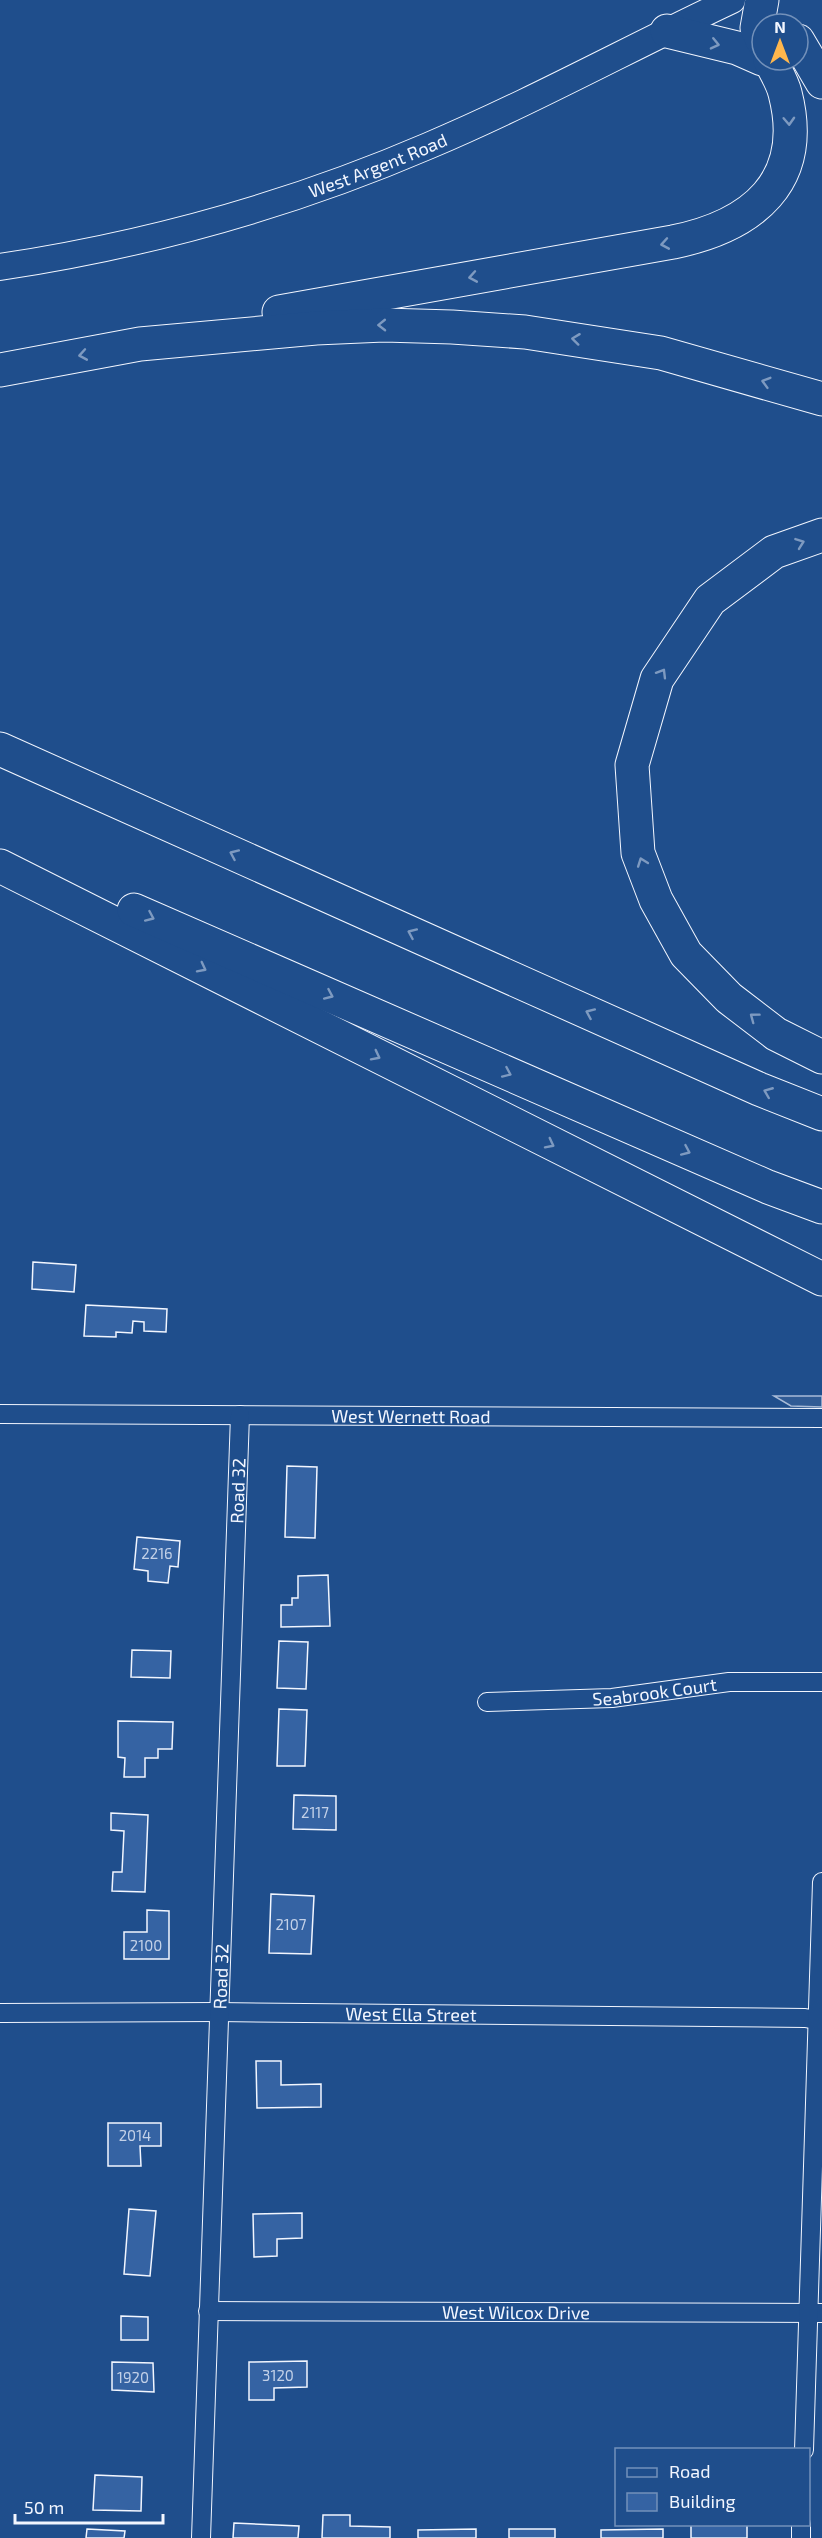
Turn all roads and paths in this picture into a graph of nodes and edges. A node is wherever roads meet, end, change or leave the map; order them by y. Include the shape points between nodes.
1 (732, 0) edge
2 (667, 31) junction
3 (750, 52) edge
4 (810, 62) edge
5 (776, 72) edge
6 (822, 82) edge
7 (0, 267) edge
8 (140, 344) junction
9 (0, 370) edge
10 (822, 399) edge
11 (822, 535) edge
12 (0, 749) edge
13 (0, 852) edge
14 (0, 866) edge
15 (822, 1057) edge
16 (822, 1114) edge
17 (822, 1207) edge
18 (750, 1244) junction
19 (822, 1268) edge
20 (822, 1280) edge
21 (0, 1414) edge
22 (240, 1415) junction
23 (822, 1418) edge
24 (822, 1682) edge
25 (487, 1702) dead end
26 (822, 1882) edge
27 (217, 2012) junction
28 (0, 2013) edge
29 (819, 2020) edge
30 (208, 2311) junction
31 (815, 2313) edge
32 (804, 2448) edge
33 (201, 2538) edge

1 - 2 main road, West Argent Road
2 -> 3 highway
2 - 7 main road, West Argent Road via 464,130 327,185 141,239
4 - 6 highway
5 -> 8 highway via 790,128 784,164 765,198 733,224 697,237 165,333
8 -> 9 highway
10 -> 8 highway via 661,353 525,332 384,325 316,327
15 -> 11 highway via 776,1034 729,998 686,954 656,900 638,853 632,765 657,679 710,600 774,552
16 -> 12 highway
13 -> 17 highway via 768,1187
14 -> 18 highway
18 - 19 highway
18 - 20 highway
21 - 22 street, West Wernett Road
22 - 23 street, West Wernett Road
22 - 27 street, Road 32
24 - 25 street, Seabrook Court via 729,1682 612,1698
26 - 29 street
27 - 28 street, West Ella Street
27 - 29 street, West Ella Street
27 - 30 street, Road 32
29 - 31 street
30 - 31 street, West Wilcox Drive
30 - 33 street, Road 32
31 - 32 street

